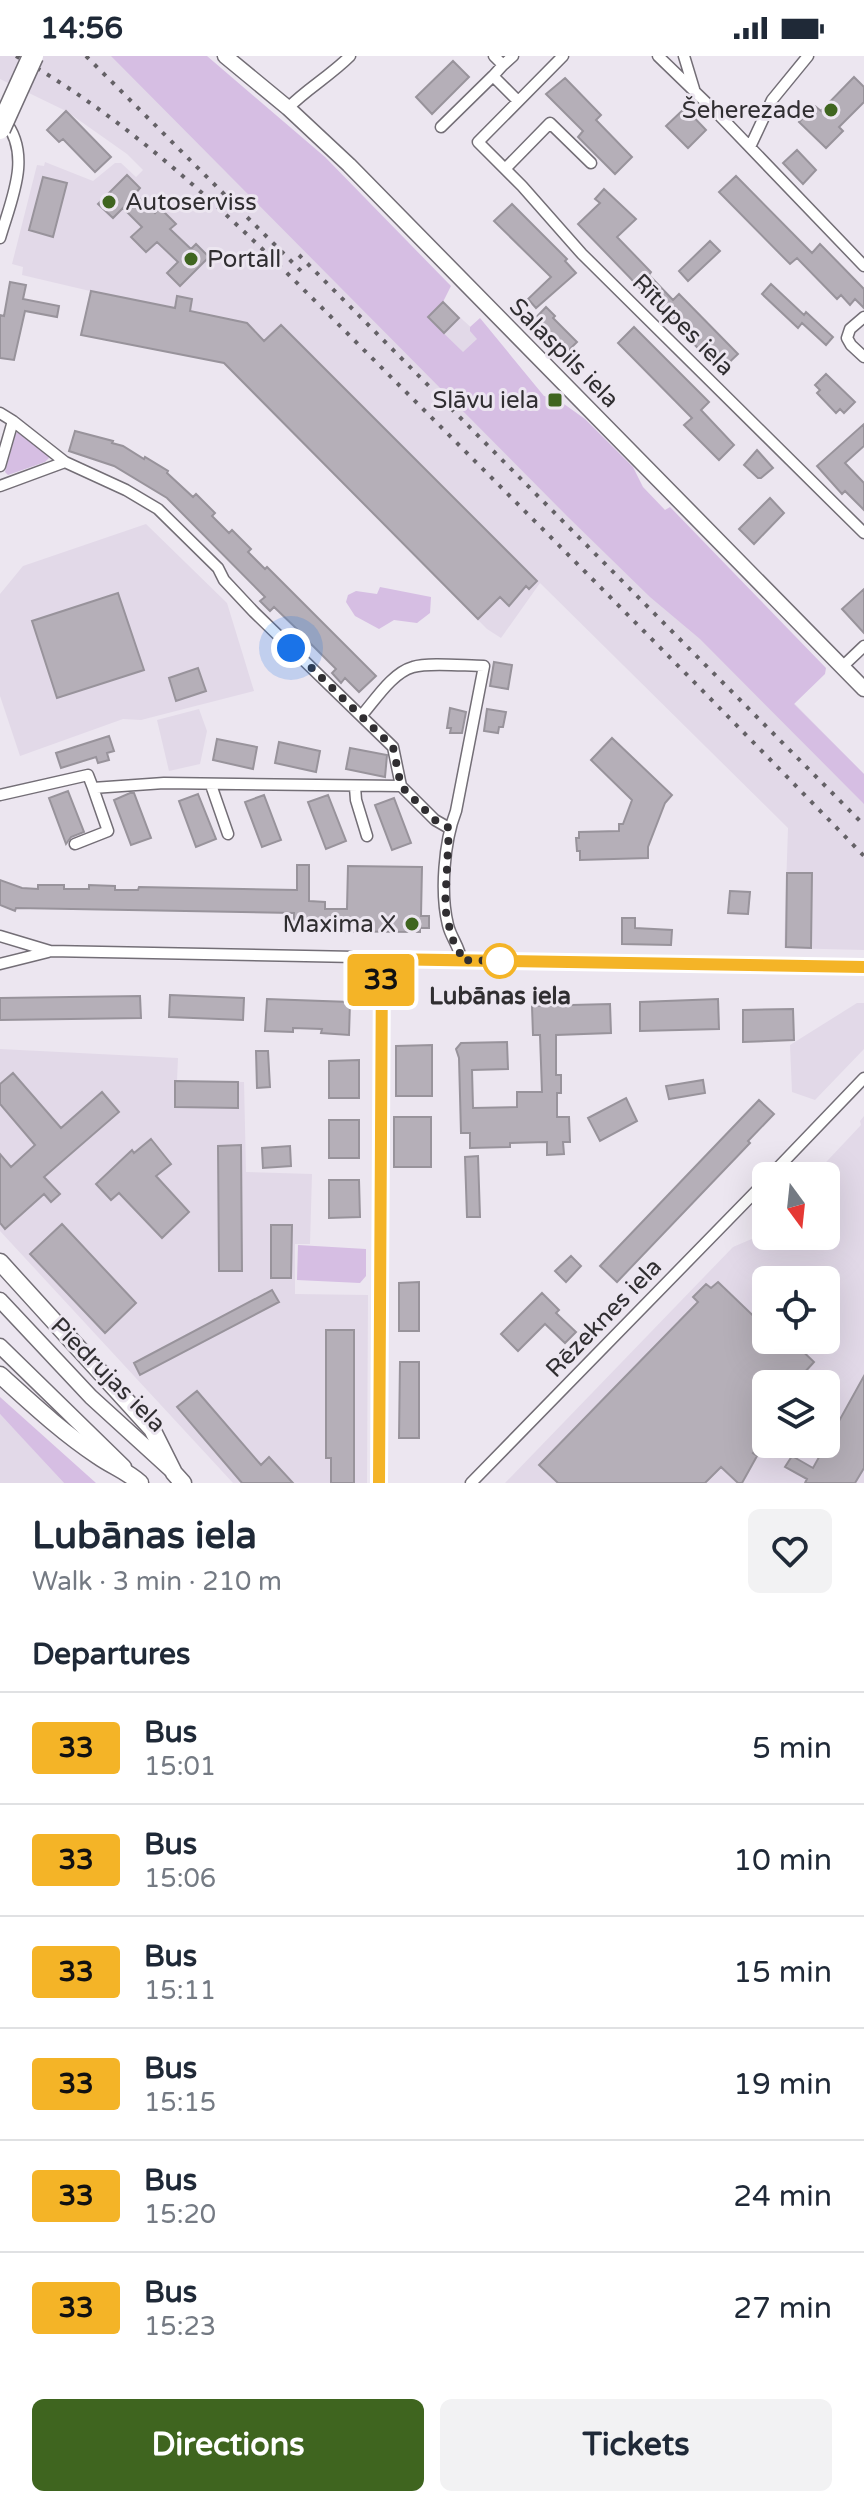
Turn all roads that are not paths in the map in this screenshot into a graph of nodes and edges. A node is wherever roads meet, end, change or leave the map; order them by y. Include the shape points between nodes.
1 (33, 56) edge
2 (225, 56) edge
3 (350, 56) edge
4 (494, 56) edge
5 (513, 56) edge
6 (563, 56) edge
7 (658, 56) edge
8 (684, 56) edge
9 (804, 57) edge
10 (503, 65) junction
11 (493, 76) junction
12 (694, 91) junction
13 (518, 101) junction
14 (288, 108) junction
15 (0, 116) edge
16 (441, 127) dead end
17 (0, 129) edge
18 (750, 147) junction
19 (591, 163) dead end
20 (505, 169) junction
21 (0, 238) edge
22 (864, 266) edge
23 (864, 317) edge
24 (864, 357) edge
25 (0, 413) edge
26 (13, 421) junction
27 (65, 462) junction
28 (0, 466) edge
29 (0, 486) edge
30 (864, 533) edge
31 (864, 646) edge
32 (842, 667) junction
33 (864, 689) edge
34 (362, 715) junction
35 (211, 785) junction
36 (401, 786) junction
37 (355, 787) junction
38 (93, 788) junction
39 (1, 793) edge
40 (449, 828) junction
41 (228, 834) dead end
42 (367, 836) dead end
43 (75, 844) dead end
44 (0, 936) edge
45 (50, 951) junction
46 (382, 959) junction
47 (461, 960) junction
48 (0, 964) edge
49 (864, 967) edge
50 (864, 1078) edge
51 (783, 1162) edge
52 (752, 1195) edge
53 (0, 1262) edge
54 (0, 1300) edge
55 (0, 1346) edge
56 (0, 1375) edge
57 (135, 1478) edge
58 (179, 1478) edge
59 (379, 1483) edge
60 (471, 1483) edge

1 - 17 highway, bridge
2 - 14 street, Salaspils iela
3 - 14 street
4 - 10 street
5 - 10 street
6 - 13 street
7 - 12 street
8 - 12 street
9 - 18 street via 772,100
10 - 11 street
11 - 13 street
11 - 16 street
12 - 18 street
13 - 20 street, Rītupes iela via 478,142
14 - 32 street, Salaspils iela
15 - 21 street via 16,139 19,156
18 - 22 street
19 - 20 street via 550,123
20 - 30 street, Rītupes iela via 582,254
23 - 24 street via 847,338
25 - 26 street
26 - 27 street
26 - 28 street
27 - 29 street
27 - 34 street via 158,509 254,612
31 - 32 street
32 - 33 street, Salaspils iela
34 - 36 street via 393,747
34 - 40 street via 414,666 484,666
35 - 37 street
35 - 38 street
35 - 41 street
36 - 37 street
36 - 40 street
37 - 42 street
38 - 39 street via 88,775
38 - 43 street via 108,831
40 - 47 street via 445,908
44 - 45 street
45 - 46 street
45 - 48 street
46 - 47 street
46 - 59 street
47 - 49 street
50 - 51 street
52 - 60 street, Rēzeknes iela
53 - 58 main road via 152,1429
54 - 58 street, Piedrujas iela via 91,1397
55 - 57 street
56 - 57 main road via 98,1456

